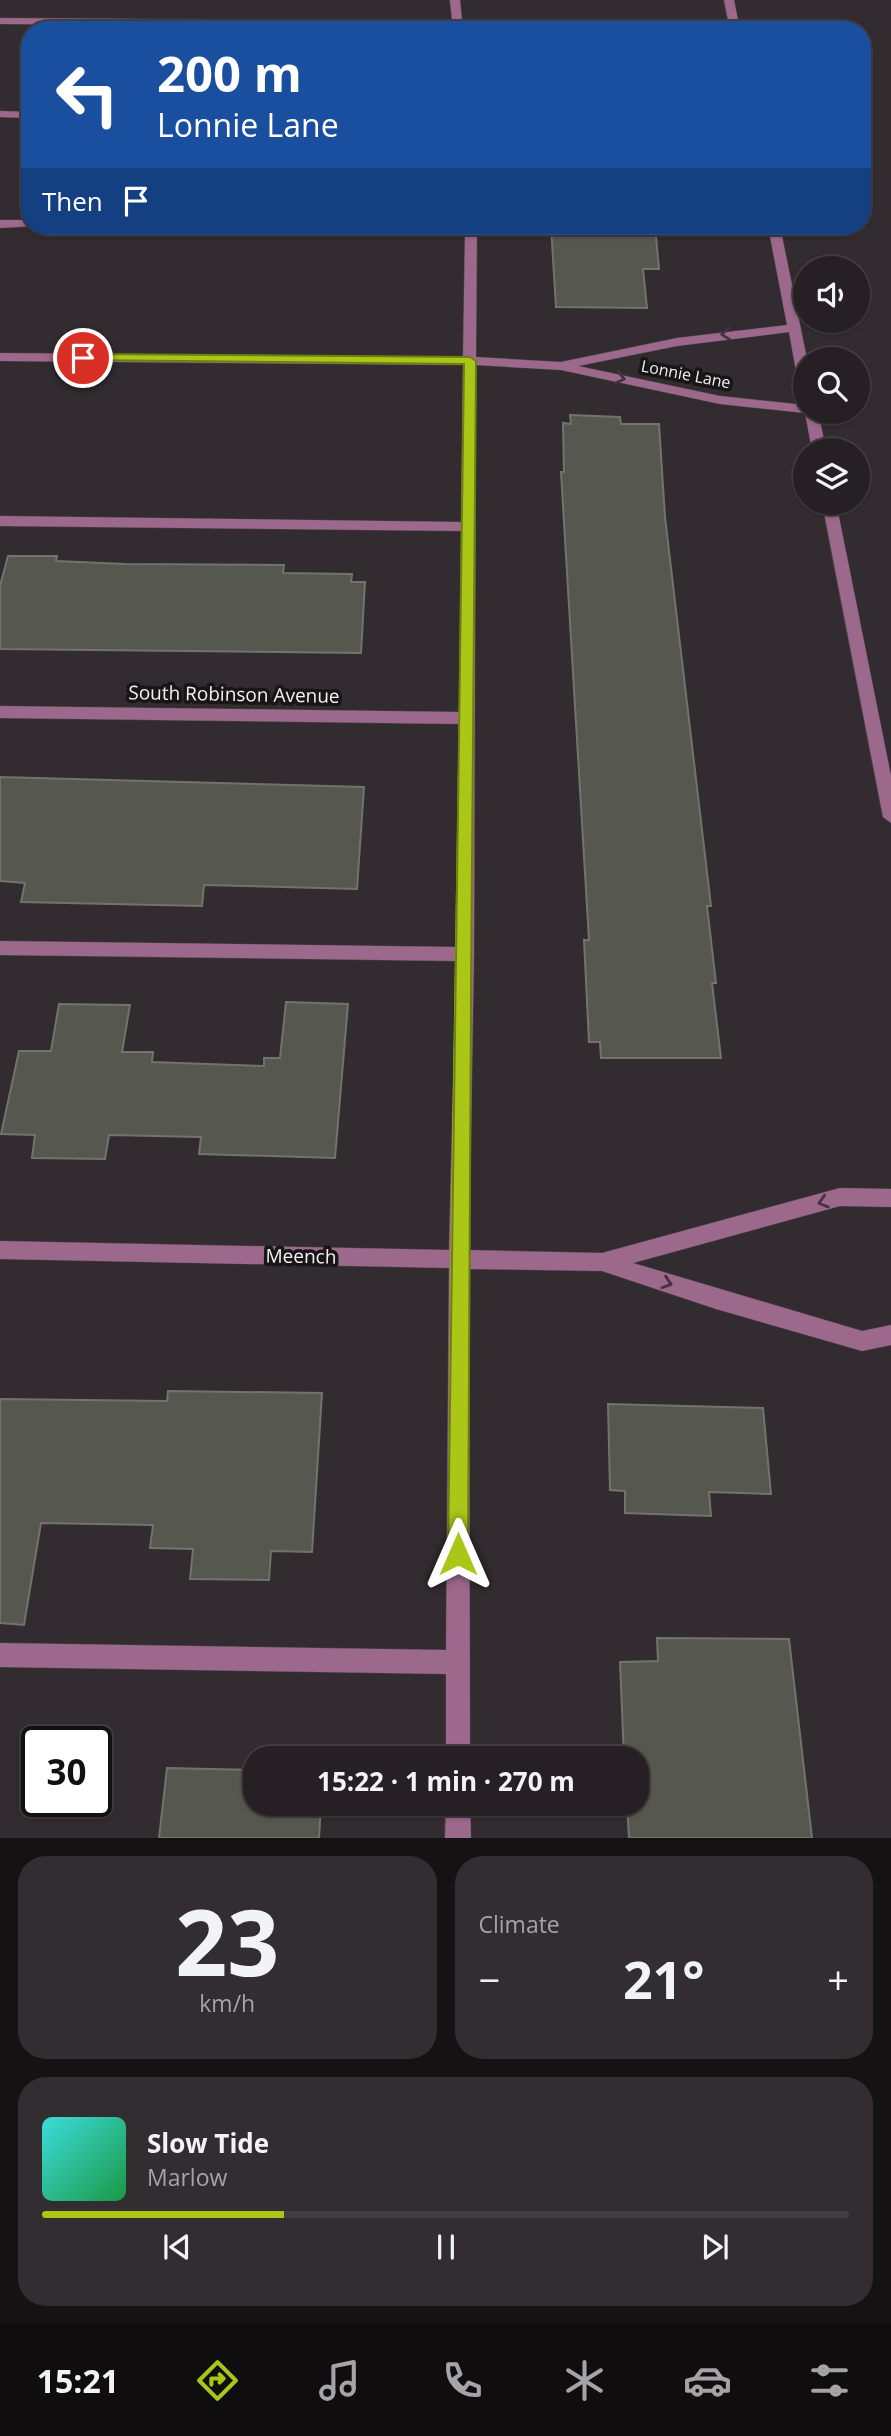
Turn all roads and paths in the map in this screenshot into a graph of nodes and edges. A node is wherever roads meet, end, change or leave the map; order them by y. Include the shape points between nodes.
1 (455, 0) edge
2 (729, 0) edge
3 (0, 20) edge
4 (65, 21) edge
5 (457, 21) edge
6 (733, 21) edge
7 (0, 114) edge
8 (21, 115) edge
9 (0, 224) edge
10 (21, 224) edge
11 (471, 235) edge
12 (776, 235) edge
13 (793, 323) edge
14 (793, 328) edge
15 (0, 357) edge
16 (470, 361) junction
17 (561, 366) junction
18 (793, 408) edge
19 (832, 515) edge
20 (0, 521) edge
21 (469, 527) junction
22 (0, 712) edge
23 (467, 718) junction
24 (891, 817) edge
25 (0, 948) edge
26 (465, 954) junction
27 (891, 1198) edge
28 (0, 1250) edge
29 (459, 1258) junction
30 (602, 1262) junction
31 (891, 1335) edge
32 (0, 1655) edge
33 (458, 1662) junction
34 (458, 1746) edge
35 (458, 1816) edge
36 (458, 1838) edge

1 - 5 street
2 - 6 street
3 - 4 street
7 - 8 street
9 - 10 street
11 - 16 street
12 - 13 street
14 -> 17 street, Lonnie Lane via 709,336
15 - 16 street, Lonnie Lane
16 - 17 street, Lonnie Lane
16 - 21 street
17 -> 18 street, Lonnie Lane via 720,400
19 - 24 street
20 - 21 street
21 - 23 street
22 - 23 street, South Robinson Avenue
23 - 26 street
25 - 26 street
26 - 29 street
27 -> 30 street, Meench via 840,1197
28 - 29 street, Meench
29 - 30 street, Meench
29 - 33 street
30 -> 31 street, Meench via 862,1341
32 - 33 street
33 - 34 street
35 - 36 street

